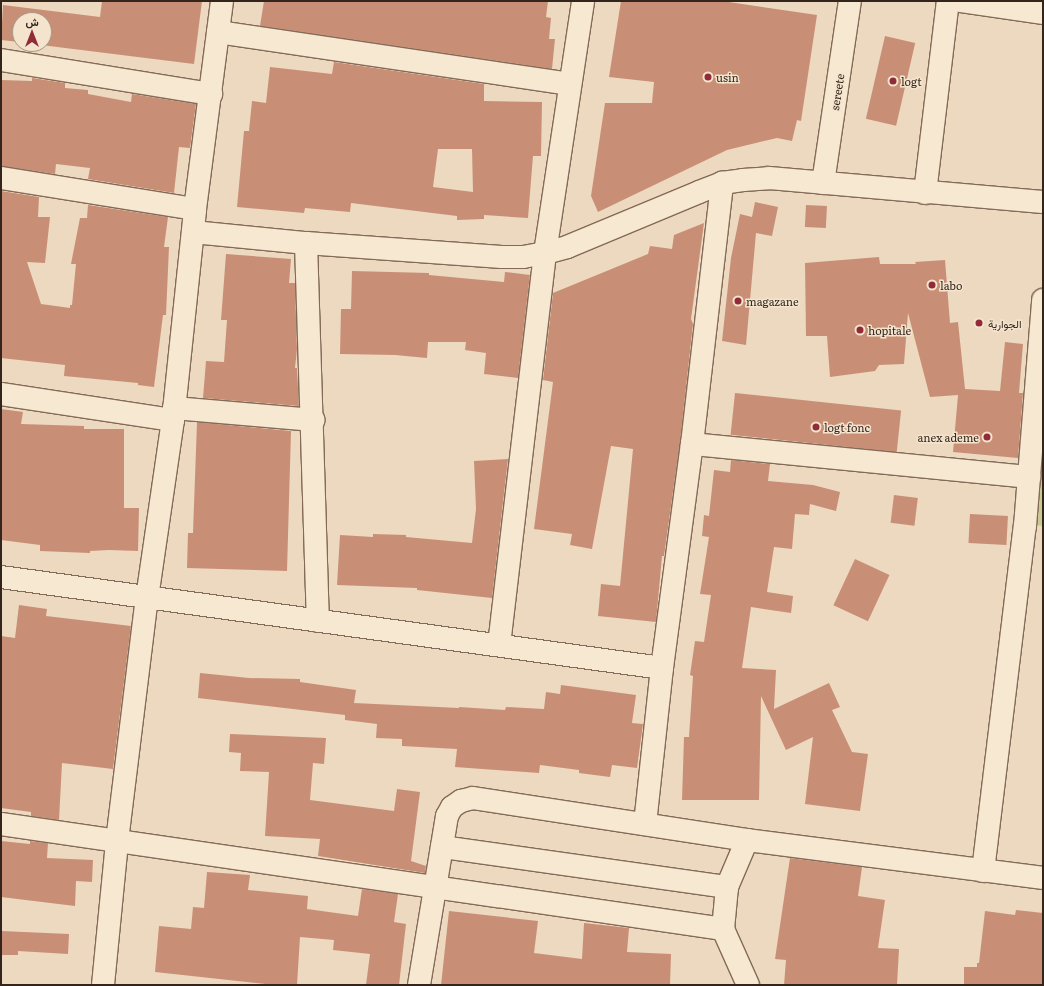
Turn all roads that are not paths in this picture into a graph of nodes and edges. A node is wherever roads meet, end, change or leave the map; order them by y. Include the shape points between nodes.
1 (222, 1) edge
2 (583, 1) edge
3 (850, 1) edge
4 (948, 1) edge
5 (960, 1) edge
6 (1043, 13) edge
7 (218, 32) junction
8 (1, 60) edge
9 (570, 84) junction
10 (211, 94) junction
11 (1, 178) edge
12 (722, 183) junction
13 (823, 183) junction
14 (925, 193) junction
15 (1043, 202) edge
16 (195, 209) junction
17 (193, 232) junction
18 (306, 243) junction
19 (545, 253) junction
20 (1043, 300) edge
21 (1, 394) edge
22 (174, 414) junction
23 (313, 420) junction
24 (1038, 433) edge
25 (692, 444) junction
26 (1029, 478) junction
27 (1034, 527) edge
28 (1, 577) edge
29 (148, 598) junction
30 (318, 621) junction
31 (498, 645) junction
32 (662, 668) junction
33 (1, 824) edge
34 (645, 824) junction
35 (747, 840) junction
36 (117, 841) junction
37 (442, 847) junction
38 (983, 871) junction
39 (1043, 878) edge
40 (727, 887) junction
41 (434, 888) junction
42 (723, 929) junction
43 (103, 985) edge
44 (419, 985) edge
45 (748, 985) edge

1 - 7 street
2 - 9 street
3 - 13 street, sereete
4 - 14 street
5 - 6 street
7 - 9 street
7 - 10 street
8 - 10 street
9 - 19 street
10 - 16 street
11 - 16 street
12 - 13 street via 769,178
12 - 19 street via 567,247
12 - 25 street
13 - 14 street
14 - 15 street
16 - 17 street
17 - 18 street
17 - 22 street
18 - 19 street via 502,257
18 - 23 street
19 - 31 street
20 - 24 street
21 - 22 street
22 - 23 street
22 - 29 street
23 - 30 street
24 - 26 street
25 - 26 street
25 - 32 street
26 - 27 street
27 - 38 street
28 - 29 street
29 - 30 street
29 - 36 street
30 - 31 street
31 - 32 street
32 - 34 street
33 - 36 street
34 - 35 street
34 - 37 street via 473,798 461,800 452,807 447,816
35 - 38 street
35 - 40 street
36 - 41 street
36 - 43 street
37 - 40 street
37 - 41 street
38 - 39 street
40 - 42 street
41 - 42 street
41 - 44 street
42 - 45 street

